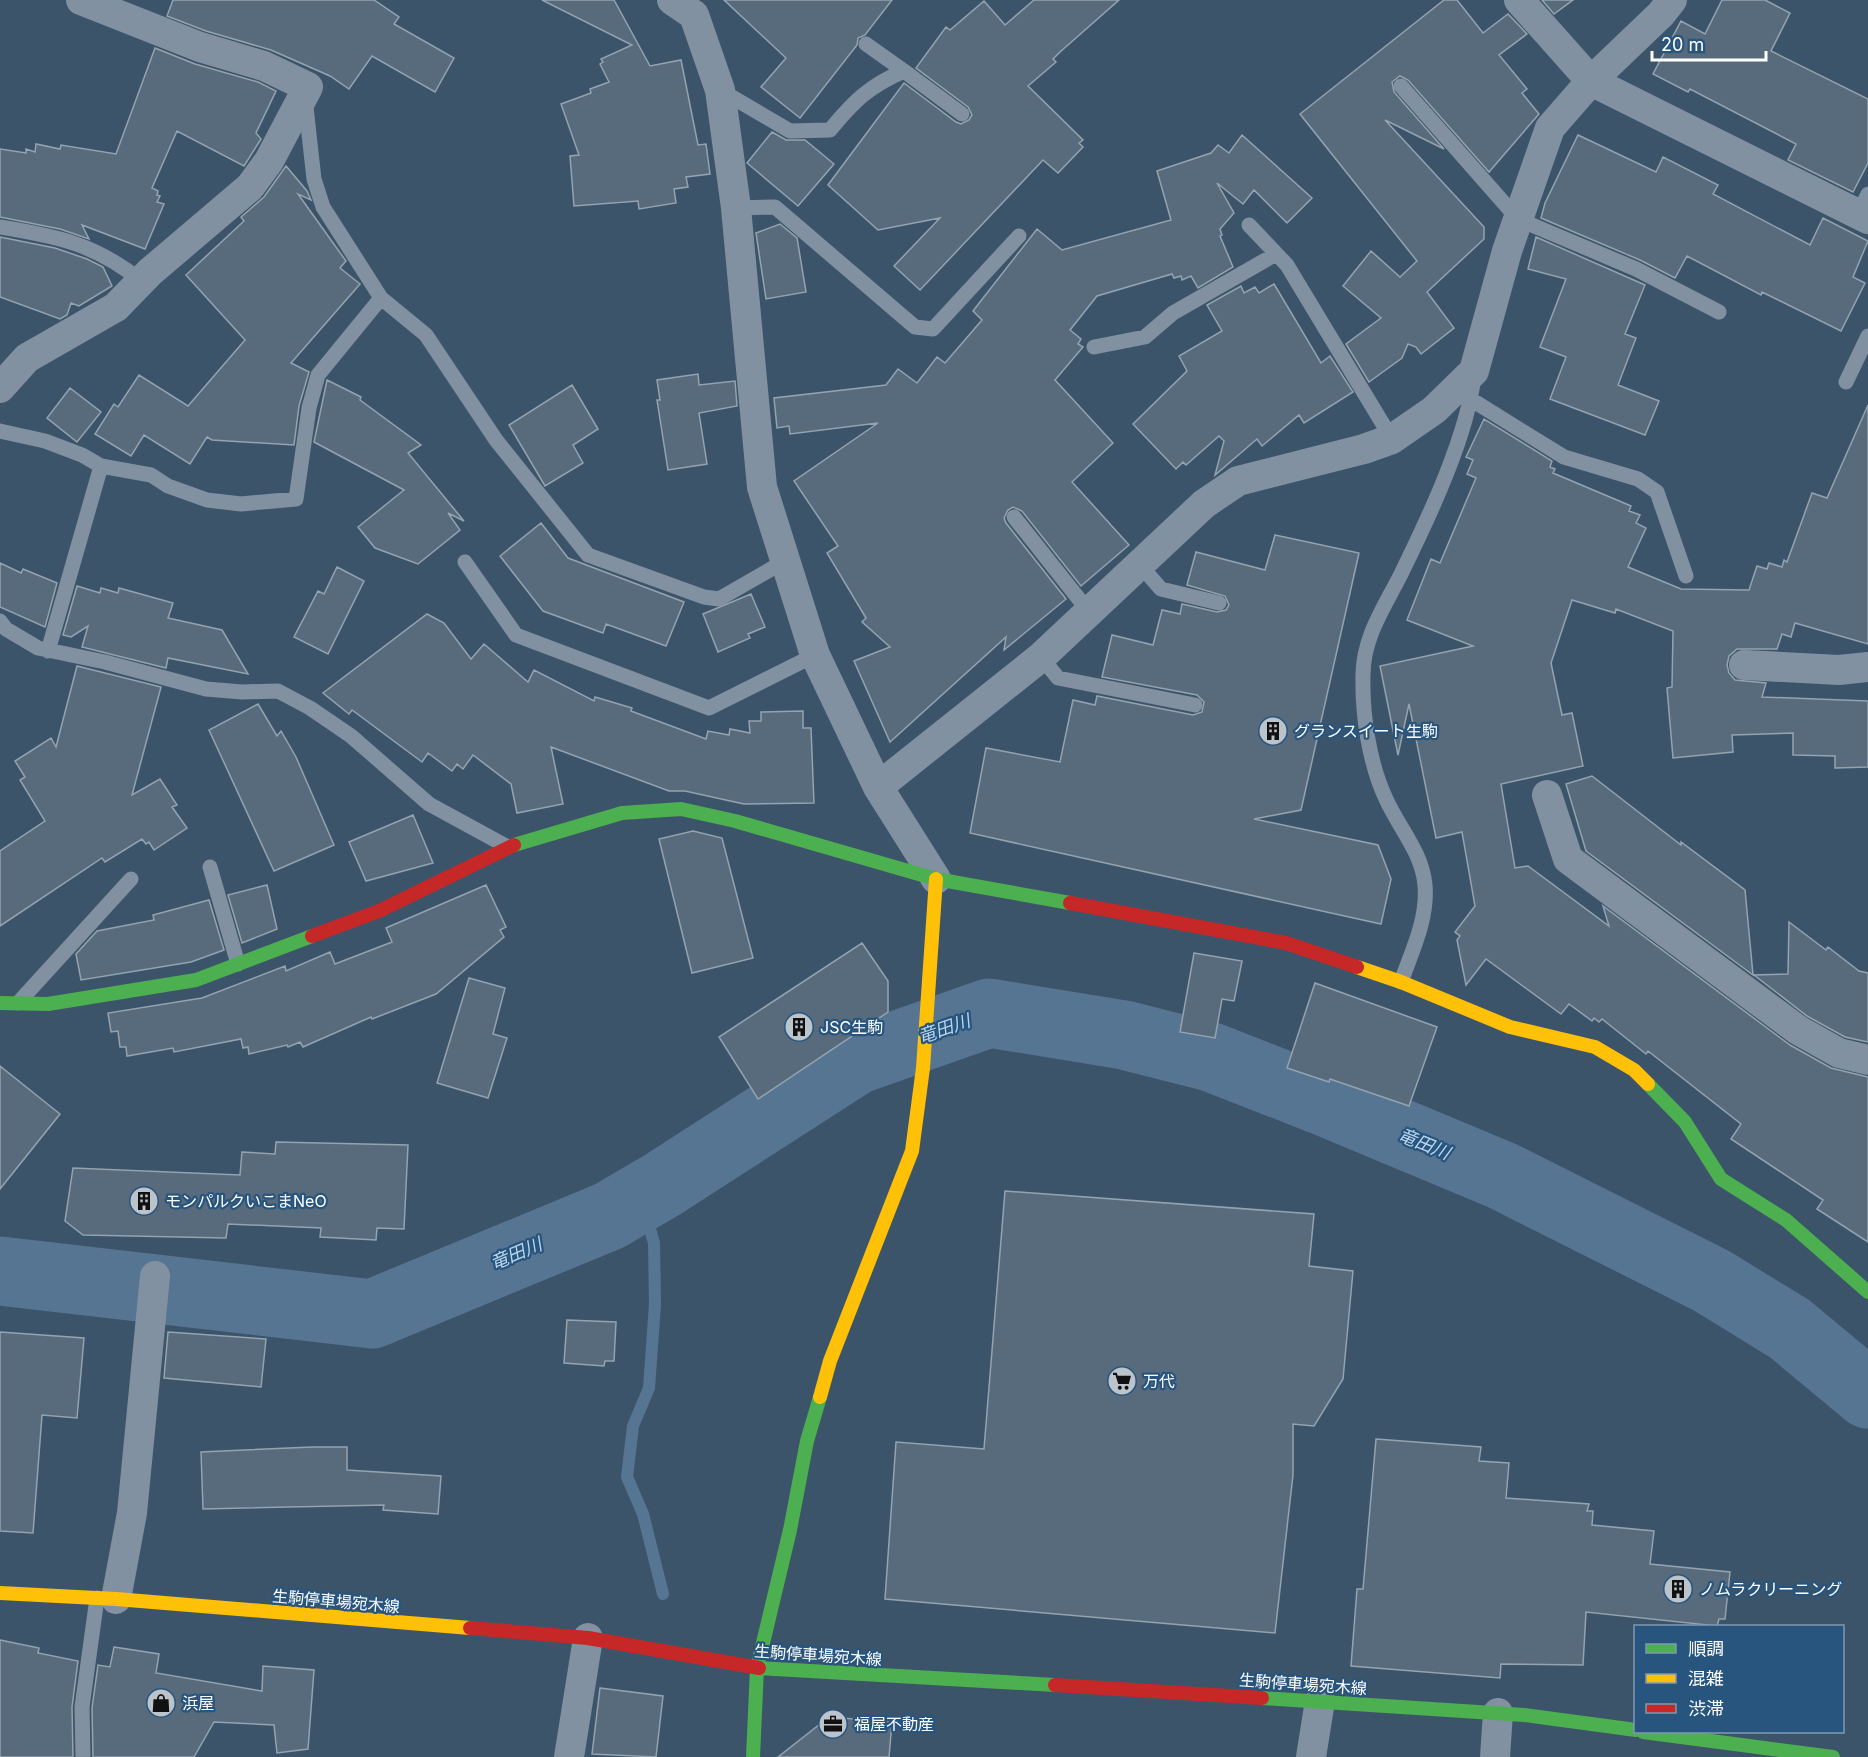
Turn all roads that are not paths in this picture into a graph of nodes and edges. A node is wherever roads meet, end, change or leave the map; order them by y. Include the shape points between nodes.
1 (81, 0) edge
2 (672, 0) edge
3 (1519, 0) edge
4 (1672, 0) edge
5 (111, 6) edge
6 (866, 44) dead end
7 (904, 71) junction
8 (1591, 81) junction
9 (1401, 86) dead end
10 (720, 90) junction
11 (305, 95) junction
12 (962, 114) dead end
13 (736, 208) junction
14 (1865, 209) edge
15 (1518, 219) junction
16 (1249, 225) dead end
17 (0, 227) edge
18 (1019, 236) dead end
19 (1276, 254) junction
20 (141, 281) junction
21 (381, 298) junction
22 (1719, 312) dead end
23 (1868, 336) edge
24 (1094, 347) dead end
25 (1846, 382) dead end
26 (1473, 385) junction
27 (0, 388) edge
28 (0, 431) edge
29 (1392, 439) junction
30 (101, 466) junction
31 (1014, 517) dead end
32 (786, 561) junction
33 (465, 562) dead end
34 (1140, 565) junction
35 (1686, 576) dead end
36 (1219, 603) dead end
37 (1090, 613) junction
38 (0, 621) edge
39 (48, 651) junction
40 (815, 655) junction
41 (1041, 657) junction
42 (1744, 665) dead end
43 (1868, 667) edge
44 (1195, 705) dead end
45 (878, 787) junction
46 (1547, 795) dead end
47 (507, 847) junction
48 (210, 867) dead end
49 (131, 879) dead end
50 (936, 879) junction
51 (238, 964) junction
52 (1401, 982) junction
53 (0, 1003) edge
54 (18, 1003) junction
55 (1868, 1060) edge
56 (155, 1276) dead end
57 (1868, 1292) edge
58 (0, 1593) edge
59 (107, 1598) junction
60 (588, 1638) junction
61 (757, 1668) junction
62 (1320, 1701) junction
63 (1497, 1713) junction
64 (1634, 1730) edge
65 (1652, 1733) edge
66 (1724, 1750) edge
67 (83, 1757) edge
68 (569, 1757) edge
69 (753, 1757) edge
70 (1311, 1757) edge
71 (1495, 1757) edge
72 (1833, 1757) edge

1 - 5 street
2 - 10 street via 694,15
3 - 8 street
4 - 8 street
5 - 11 street via 200,47 264,66 308,87
6 - 7 lane
7 - 10 lane via 878,82 830,130 790,131
7 - 12 lane
8 - 14 street
8 - 15 street via 1550,128
9 - 15 lane
10 - 13 street
11 - 20 street via 250,187
11 - 21 lane via 314,179 323,207
13 - 18 lane via 775,207 915,327 933,329
13 - 32 street via 762,487
15 - 22 lane via 1636,269
15 - 26 street
16 - 19 lane
17 - 20 lane via 62,237 118,262
19 - 24 lane via 1173,313 1145,337
19 - 29 lane via 1287,265
20 - 27 street via 116,307 27,358
21 - 30 lane via 318,375 309,408 296,499 241,504 207,501 151,475
21 - 32 lane via 426,335 496,440 588,555 718,599
23 - 25 lane
26 - 29 street
26 - 35 lane via 1564,457 1638,479 1657,492
26 - 52 lane via 1440,487 1371,633 1362,673 1373,761 1386,800 1413,844 1425,885 1422,924
28 - 30 lane via 45,441
29 - 34 street via 1238,481 1204,504
30 - 39 lane
31 - 37 lane
32 - 40 street
33 - 40 lane via 516,635 709,708
34 - 36 lane via 1161,589
34 - 37 street
37 - 41 street
38 - 39 lane via 6,629
39 - 47 lane via 206,689 278,691 351,736 429,804
40 - 45 street
41 - 44 lane via 1058,678
41 - 45 street
42 - 43 street via 1839,670
45 - 50 street
46 - 55 street via 1568,860 1798,1030 1839,1053
47 - 50 street via 622,813 681,809
47 - 51 street via 379,911
48 - 51 lane
49 - 54 lane
50 - 52 street via 1286,943
50 - 61 street via 923,1068 912,1151 830,1361 807,1441
51 - 54 street via 196,980 48,1004
52 - 57 street via 1510,1027 1594,1047 1634,1070 1685,1122 1721,1179 1786,1220
53 - 54 street
56 - 59 street via 132,1513
58 - 59 street, 生駒停車場宛木線
59 - 60 street, 生駒停車場宛木線
59 - 67 lane via 82,1707
60 - 61 street, 生駒停車場宛木線
60 - 68 street
61 - 62 street, 生駒停車場宛木線
61 - 69 street
62 - 63 street, 生駒停車場宛木線
62 - 70 street
63 - 64 street, 生駒停車場宛木線
63 - 71 street
65 - 66 street
66 - 72 street

